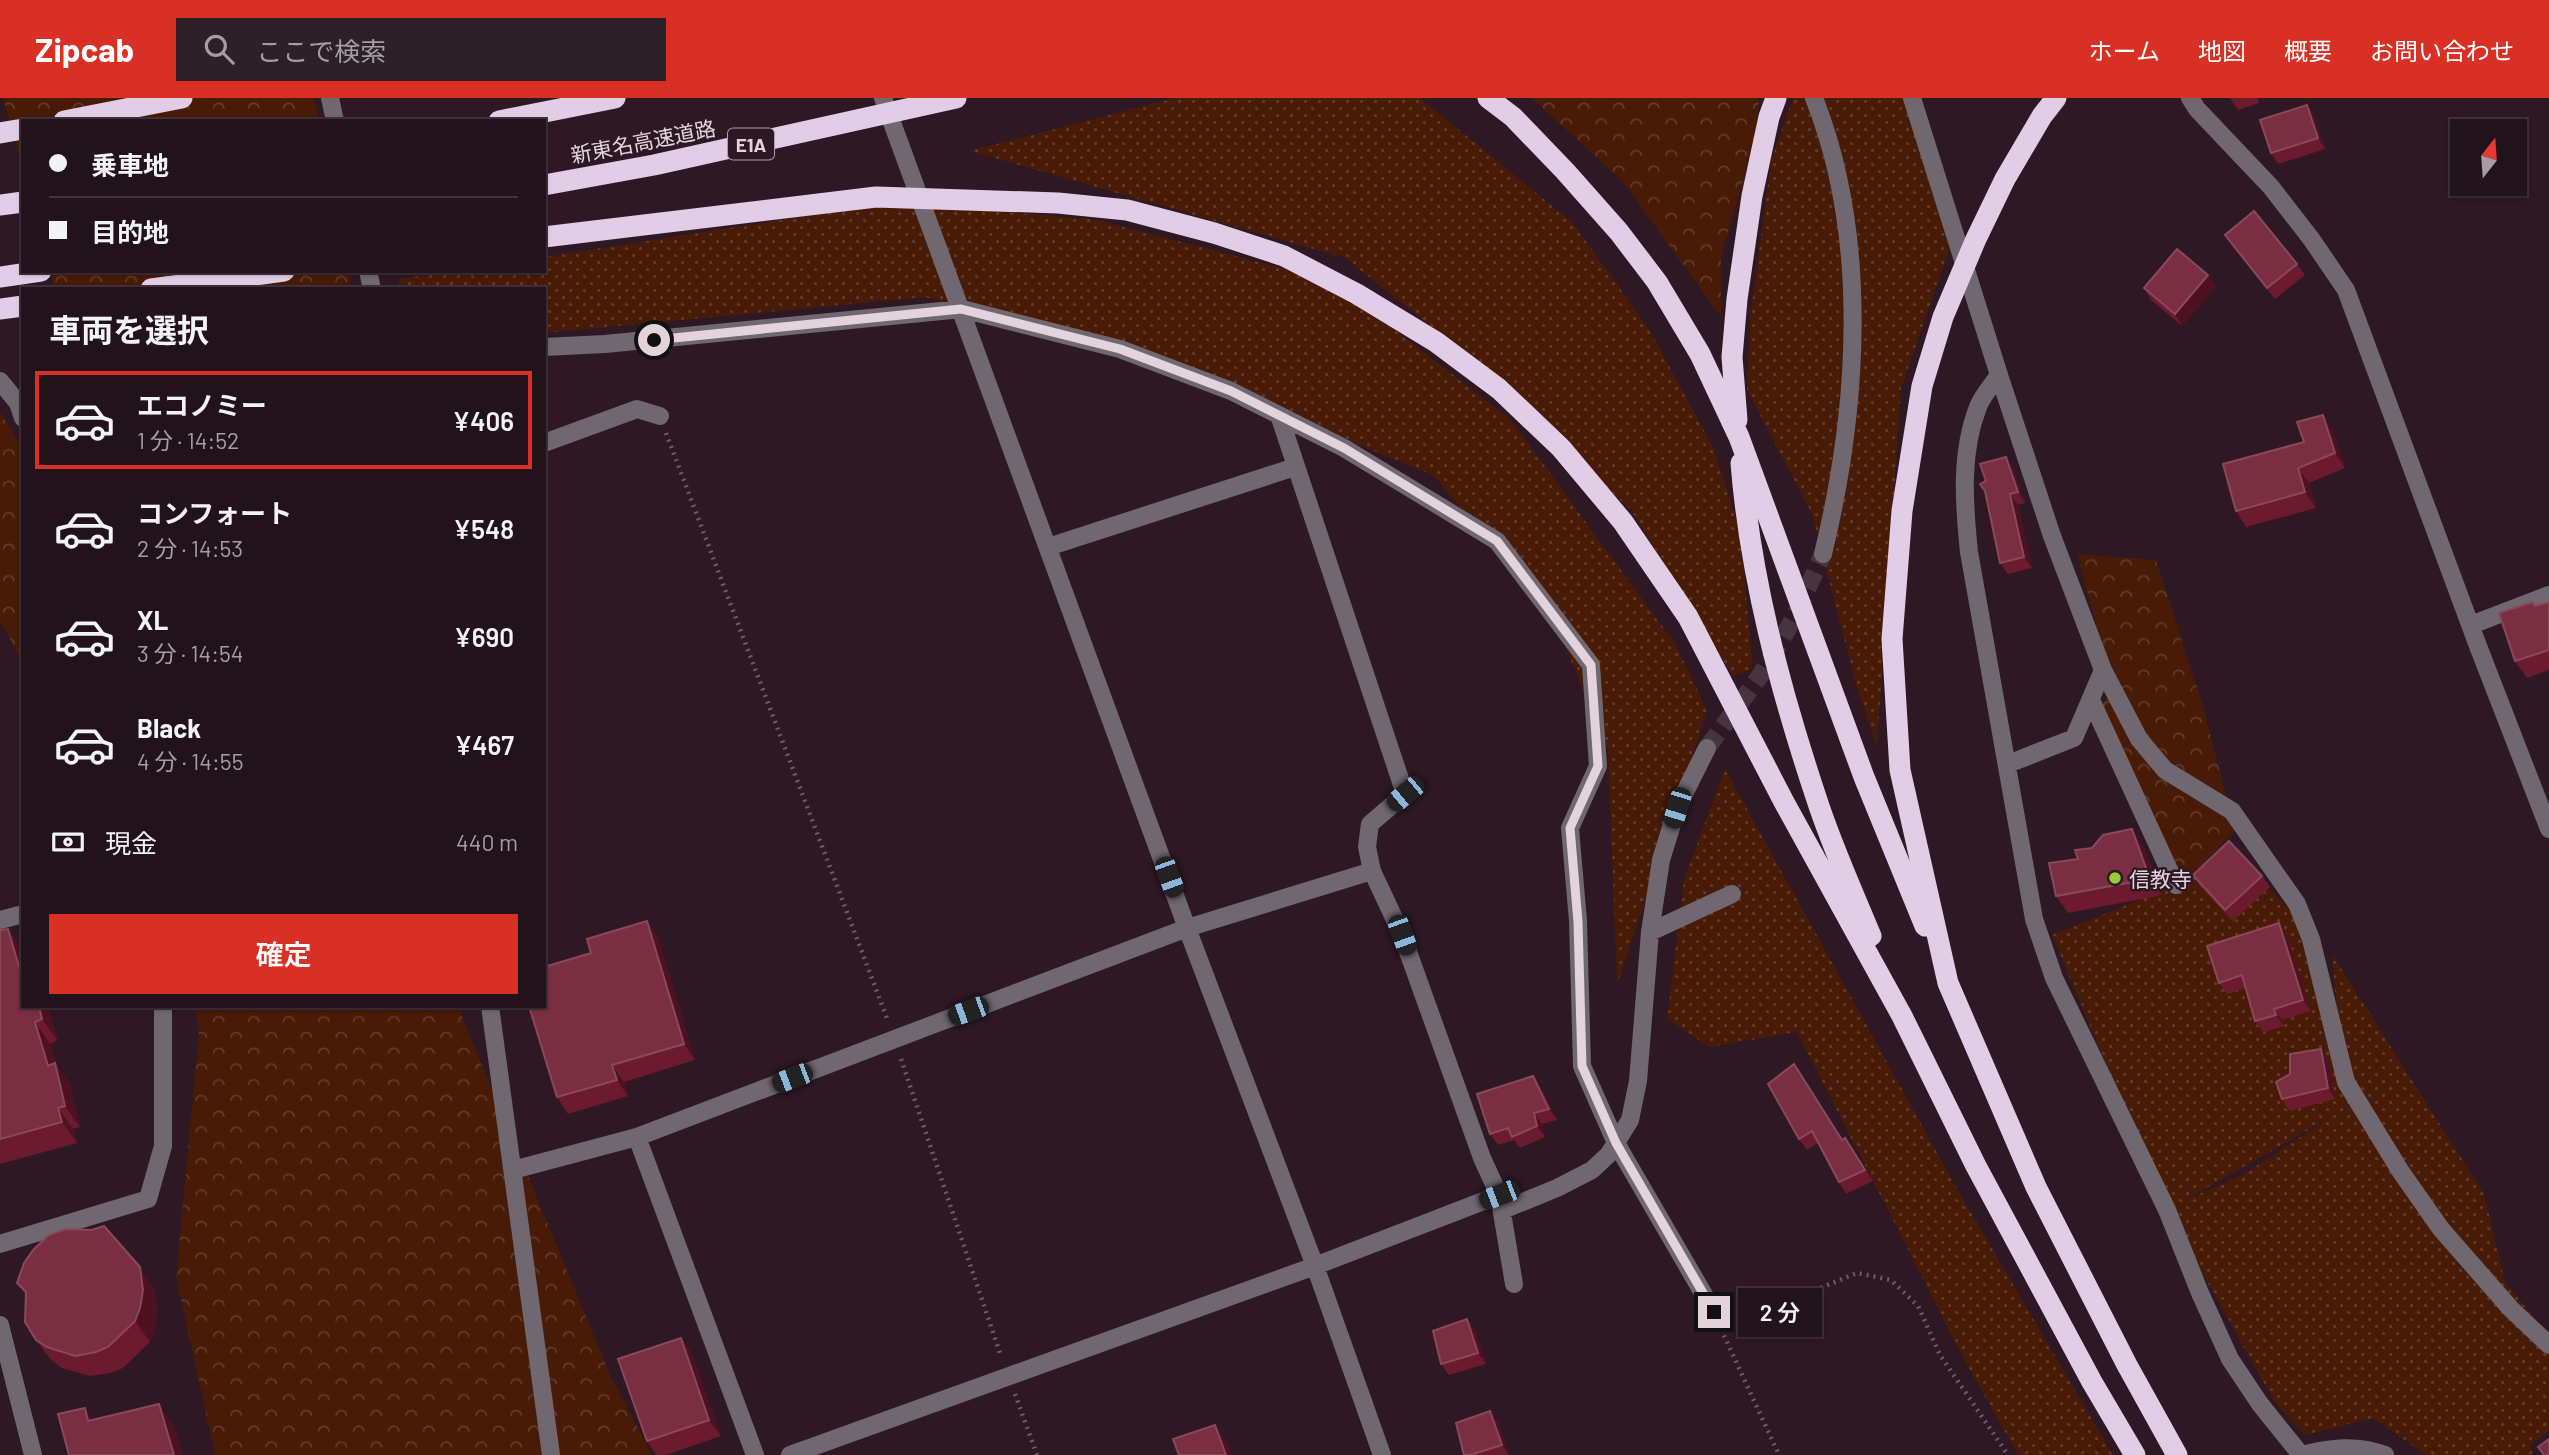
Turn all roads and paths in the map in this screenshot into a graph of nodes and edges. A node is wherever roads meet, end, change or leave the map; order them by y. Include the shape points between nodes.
1 (182, 98) edge
2 (330, 98) edge
3 (615, 98) edge
4 (883, 98) edge
5 (956, 98) edge
6 (1488, 98) edge
7 (1776, 98) edge
8 (1814, 98) edge
9 (1912, 98) edge
10 (2056, 98) edge
11 (2190, 98) edge
12 (74, 119) edge
13 (335, 119) edge
14 (509, 119) edge
15 (21, 129) edge
16 (0, 133) edge
17 (546, 185) edge
18 (21, 202) edge
19 (0, 205) edge
20 (546, 237) edge
21 (27, 273) edge
22 (269, 273) edge
23 (0, 277) edge
24 (166, 287) edge
25 (21, 306) edge
26 (0, 309) edge
27 (961, 309) junction
28 (546, 347) edge
29 (1999, 375) junction
30 (0, 381) edge
31 (21, 412) edge
32 (1279, 415) junction
33 (660, 416) joint
34 (546, 442) edge
35 (1295, 467) junction
36 (1048, 547) junction
37 (1823, 554) tunnel mouth
38 (2549, 595) edge
39 (2471, 625) junction
40 (2103, 670) junction
41 (2091, 699) junction
42 (1707, 748) tunnel mouth
43 (2008, 764) junction
44 (2549, 829) edge
45 (1372, 872) junction
46 (2176, 885) dead end
47 (1732, 894) dead end
48 (21, 915) edge
49 (0, 920) edge
50 (1187, 928) junction
51 (1650, 932) junction
52 (1948, 983) junction
53 (163, 1008) edge
54 (490, 1008) edge
55 (1902, 1016) junction
56 (894, 1038) junction
57 (638, 1137) junction
58 (1616, 1143) junction
59 (513, 1170) junction
60 (1499, 1195) junction
61 (0, 1244) edge
62 (1315, 1266) junction
63 (1514, 1284) dead end
64 (1714, 1312) junction
65 (0, 1325) edge
66 (2541, 1326) edge
67 (2549, 1345) edge
68 (1008, 1376) junction
69 (33, 1455) edge
70 (551, 1455) edge
71 (755, 1455) edge
72 (790, 1455) edge
73 (1037, 1455) edge
74 (1382, 1455) edge
75 (1779, 1455) edge
76 (2008, 1455) edge
77 (2135, 1455) edge
78 (2177, 1455) edge
79 (2301, 1455) edge
80 (2385, 1455) edge

1 - 12 highway
2 - 13 street
3 - 14 highway
4 - 27 street
5 - 17 highway, 新東名高速道路 / E1A
6 - 52 highway via 1513,117 1604,215 1657,282 1700,354 1739,437 1864,777
7 - 55 highway via 1752,196 1732,357 1744,499 1756,577 1816,798
8 - 37 street via 1835,165 1848,237 1853,334 1846,438
9 - 29 street
10 - 52 highway via 2005,179 1943,317 1922,386 1902,511 1892,639 1900,770
11 - 39 street via 2271,187 2346,290
15 - 16 highway
18 - 19 highway
20 - 55 highway via 876,197 1058,203 1127,210 1214,233 1284,256 1357,294 1436,342 1499,389 1561,448 1623,522 1688,617
21 - 23 highway
22 - 24 highway
25 - 26 highway
27 - 28 street
27 - 32 street via 1120,349 1231,391
27 - 36 street
29 - 40 street via 2052,536
29 - 43 street via 1978,405 1968,446 1964,499 1971,565
30 - 31 street
32 - 35 street
32 - 58 street via 1344,448 1497,541 1591,665 1598,766 1570,828 1582,1066
33 - 34 street via 637,409
33 - 56 path
35 - 36 street
35 - 45 street via 1405,794 1370,824 1367,847
36 - 50 street
38 - 39 street
39 - 44 street
40 - 41 street
40 - 66 street via 2139,739 2165,770 2232,811 2297,904 2311,939 2346,1082 2441,1229 2511,1308
41 - 43 street via 2074,738
41 - 46 street
42 - 51 street via 1677,808 1661,860
43 - 79 street via 2034,919 2054,978 2167,1210 2230,1359
45 - 50 street
45 - 60 street via 1402,935
47 - 51 street
48 - 49 street
50 - 56 street
50 - 62 street
51 - 58 street via 1638,1081 1630,1120
52 - 78 highway via 2036,1187
53 - 61 street via 163,1146 148,1199
54 - 59 street
55 - 77 highway via 1976,1166
56 - 57 street
56 - 68 path
57 - 59 street
57 - 71 street
58 - 60 street via 1592,1170 1557,1188 1503,1210
58 - 64 street
59 - 70 street
60 - 62 street
60 - 63 street
62 - 68 street
62 - 74 street
64 - 75 path
64 - 76 path via 1714,1331 1857,1273 1891,1280 1918,1306 1940,1355
65 - 69 street
66 - 67 street
68 - 72 street
68 - 73 path
79 - 80 street via 2334,1447 2366,1448

